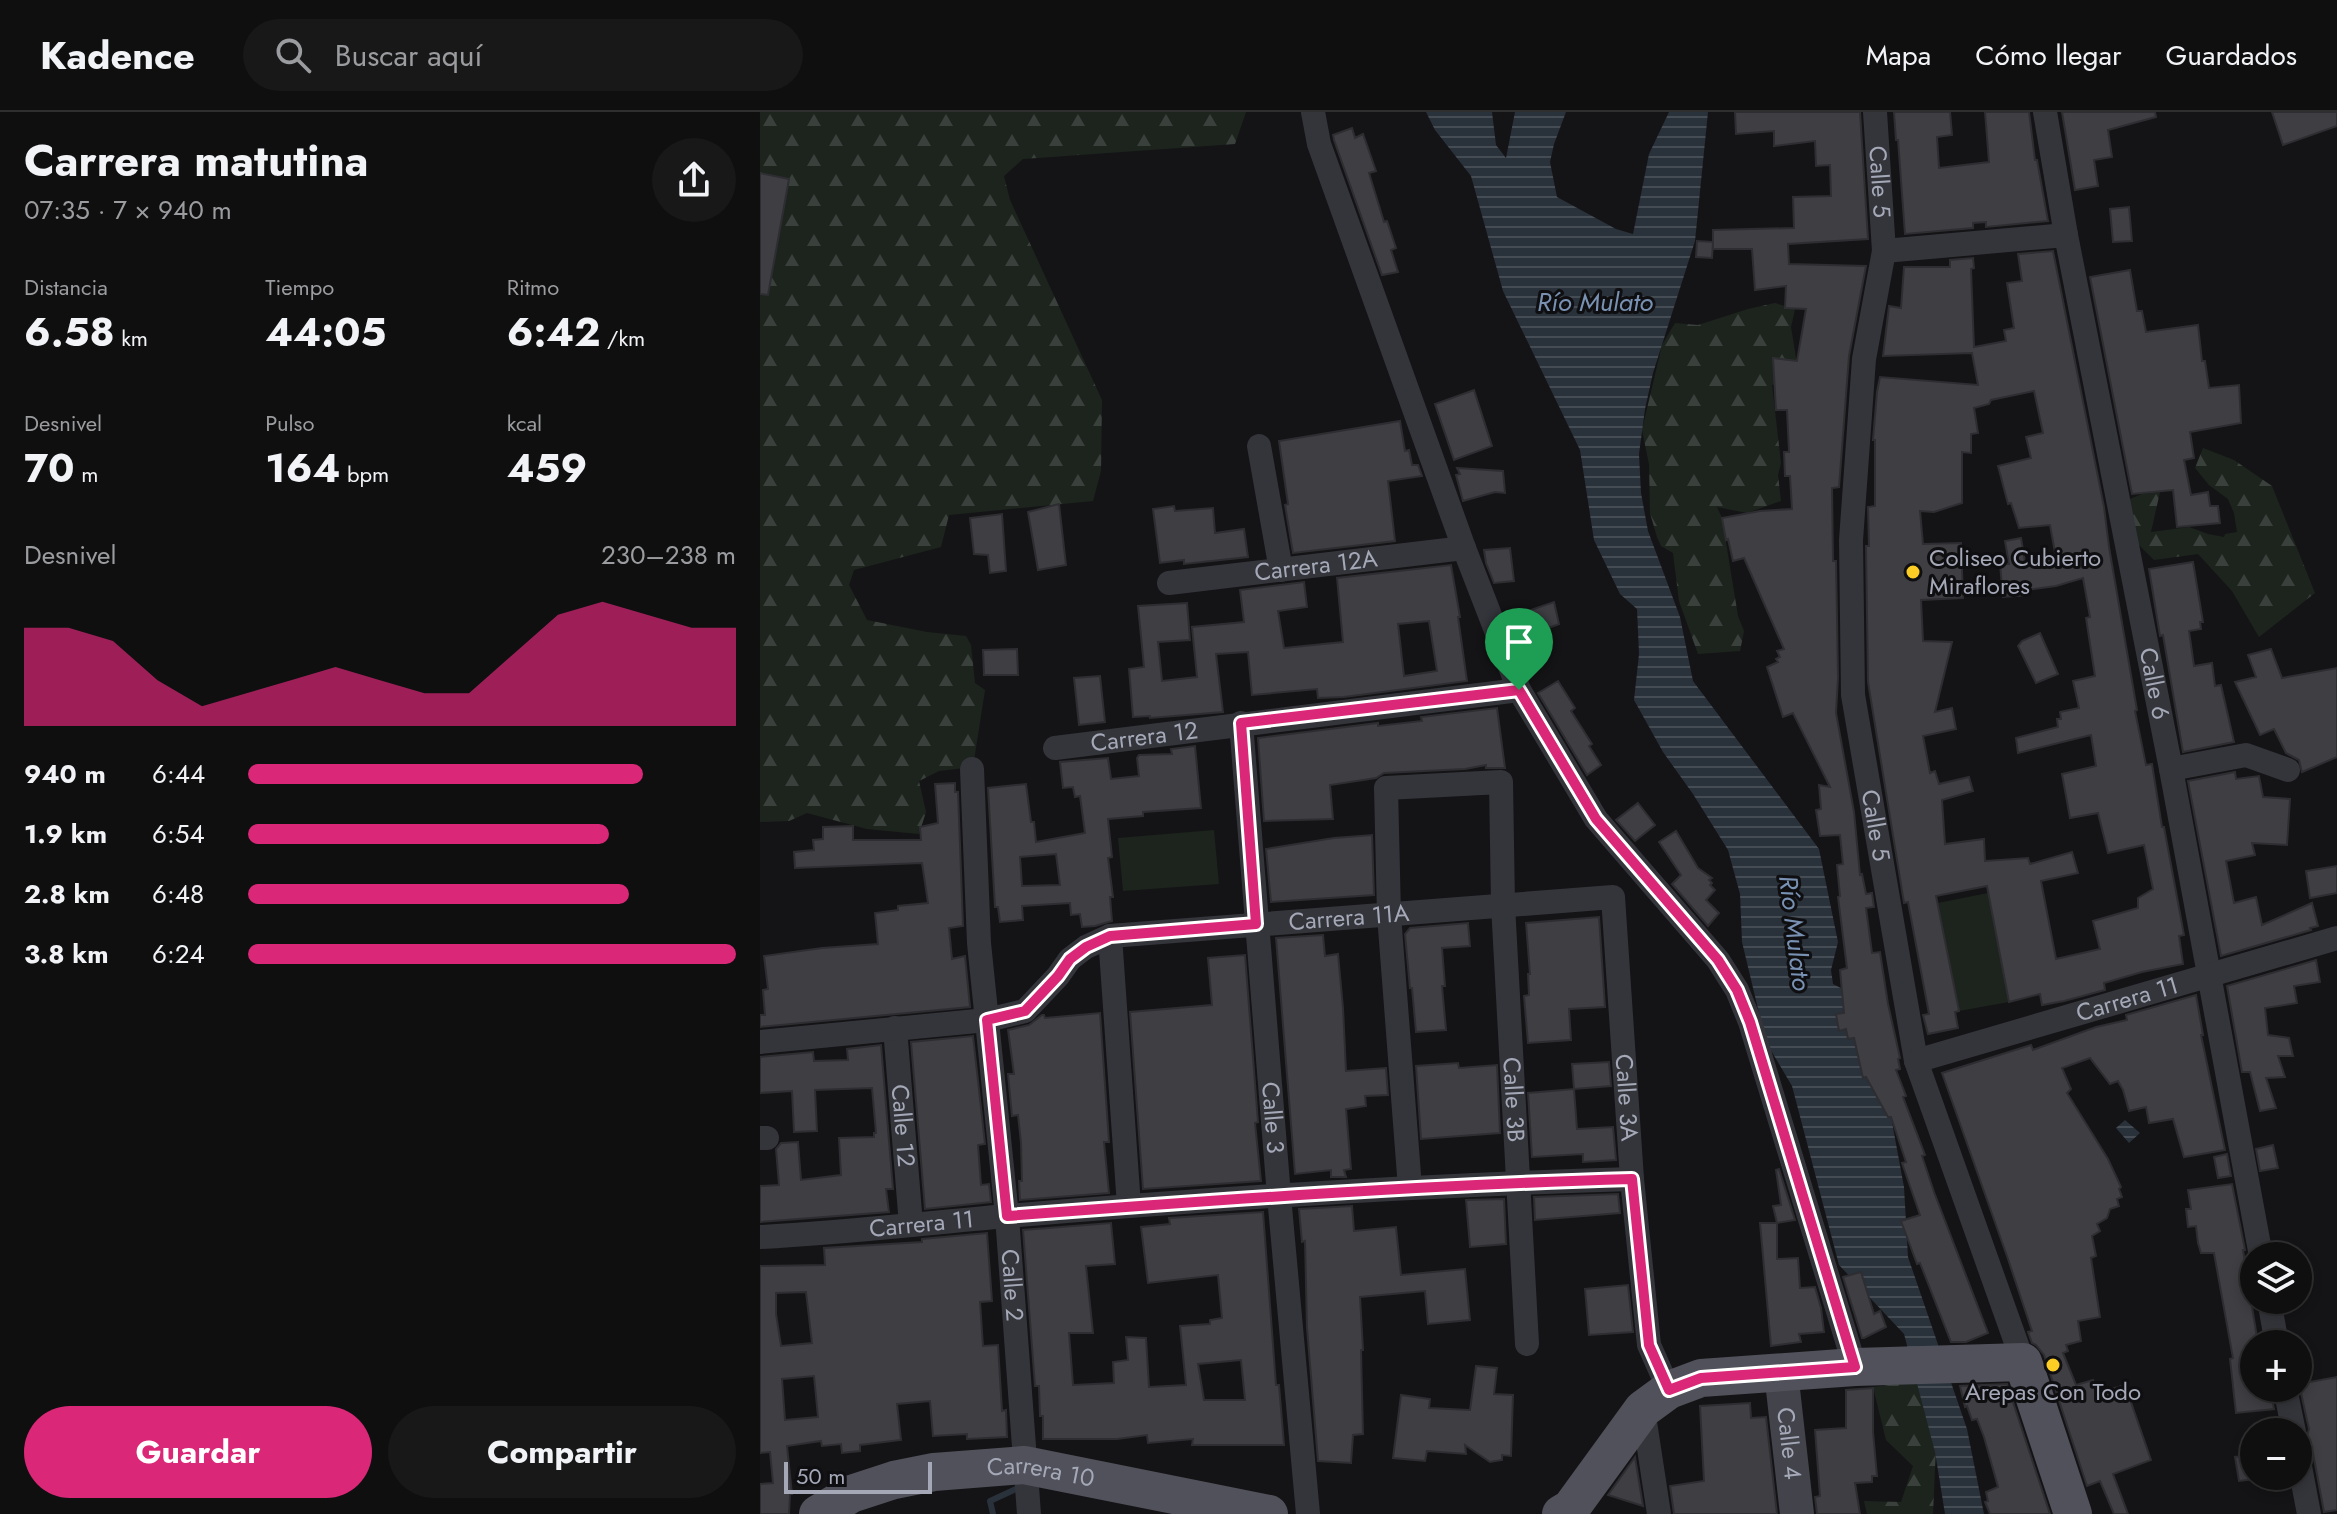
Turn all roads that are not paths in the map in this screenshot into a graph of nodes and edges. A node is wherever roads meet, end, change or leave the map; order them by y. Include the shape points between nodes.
1 (1313, 112) edge
2 (1875, 112) edge
3 (2045, 112) edge
4 (2066, 235) junction
5 (1884, 251) junction
6 (1259, 446) dead end
7 (1464, 548) junction
8 (1281, 570) junction
9 (1169, 583) dead end
10 (1519, 690) junction
11 (1241, 723) junction
12 (1055, 748) dead end
13 (972, 769) dead end
14 (2171, 769) junction
15 (2288, 770) dead end
16 (1613, 897) joint
17 (1503, 905) junction
18 (1389, 915) junction
19 (1256, 924) junction
20 (1110, 936) junction
21 (2337, 938) edge
22 (2209, 974) junction
23 (987, 1020) junction
24 (895, 1028) junction
25 (760, 1042) edge
26 (1916, 1061) junction
27 (1632, 1179) junction
28 (1518, 1182) junction
29 (1410, 1188) junction
30 (1279, 1196) junction
31 (1129, 1206) junction
32 (1007, 1216) junction
33 (911, 1225) junction
34 (760, 1237) edge
35 (2258, 1242) edge
36 (1527, 1344) dead end
37 (2023, 1362) junction
38 (1872, 1367) junction
39 (1781, 1372) junction
40 (1656, 1399) junction
41 (1024, 1465) junction
42 (2304, 1490) edge
43 (818, 1514) edge
44 (1029, 1514) edge
45 (1269, 1514) edge
46 (1308, 1514) edge
47 (1561, 1514) edge
48 (1659, 1514) edge
49 (1797, 1514) edge
50 (2073, 1514) edge
51 (2309, 1514) edge

1 - 7 street via 1319,144
2 - 5 street, Calle 5
3 - 4 street, Calle 6
4 - 5 street
4 - 14 street, Calle 6
5 - 26 street, Calle 5 via 1864,359 1851,540 1853,695
6 - 8 street
7 - 8 street, Carrera 12A
7 - 10 street
8 - 9 street, Carrera 12A
10 - 11 street, Carrera 12
10 - 38 street via 1596,819 1718,960 1737,990
11 - 12 street, Carrera 12
11 - 19 street, Calle 3
13 - 23 street, Calle 2
14 - 15 street via 2246,755
14 - 22 street, Calle 6
16 - 17 street, Carrera 11A
16 - 27 street, Calle 3A
17 - 18 street, Carrera 11A
17 - 18 street, Calle 3B via 1501,782 1386,788
17 - 28 street, Calle 3B
18 - 19 street, Carrera 11A
18 - 29 street
19 - 20 street, Carrera 11A
19 - 30 street, Calle 3
20 - 23 street, Carrera 11A via 1070,959 1025,1011
20 - 31 street
21 - 22 street, Carrera 11
22 - 26 street, Carrera 11
22 - 35 street, Calle 6
23 - 24 street
23 - 32 street, Calle 2
24 - 25 street
24 - 33 street, Calle 12
26 - 37 street, Calle 5
27 - 28 street, Carrera 11
27 - 40 street, Calle 3A
28 - 29 street, Carrera 11
28 - 36 street, Calle 3B
29 - 30 street, Carrera 11
30 - 31 street, Carrera 11
30 - 46 street, Calle 3
31 - 32 street, Carrera 11
32 - 33 street, Carrera 11
32 - 41 street, Calle 2
33 - 34 street, Carrera 11
37 - 38 main road
37 - 50 main road, Calle 5
38 - 39 main road
39 - 40 main road via 1701,1378
39 - 49 main road, Calle 4
40 - 47 main road
40 - 48 street, Calle 3A
41 - 43 main road, Carrera 10 via 894,1480 851,1494
41 - 44 street, Calle 2
41 - 45 main road, Carrera 10
42 - 51 street

